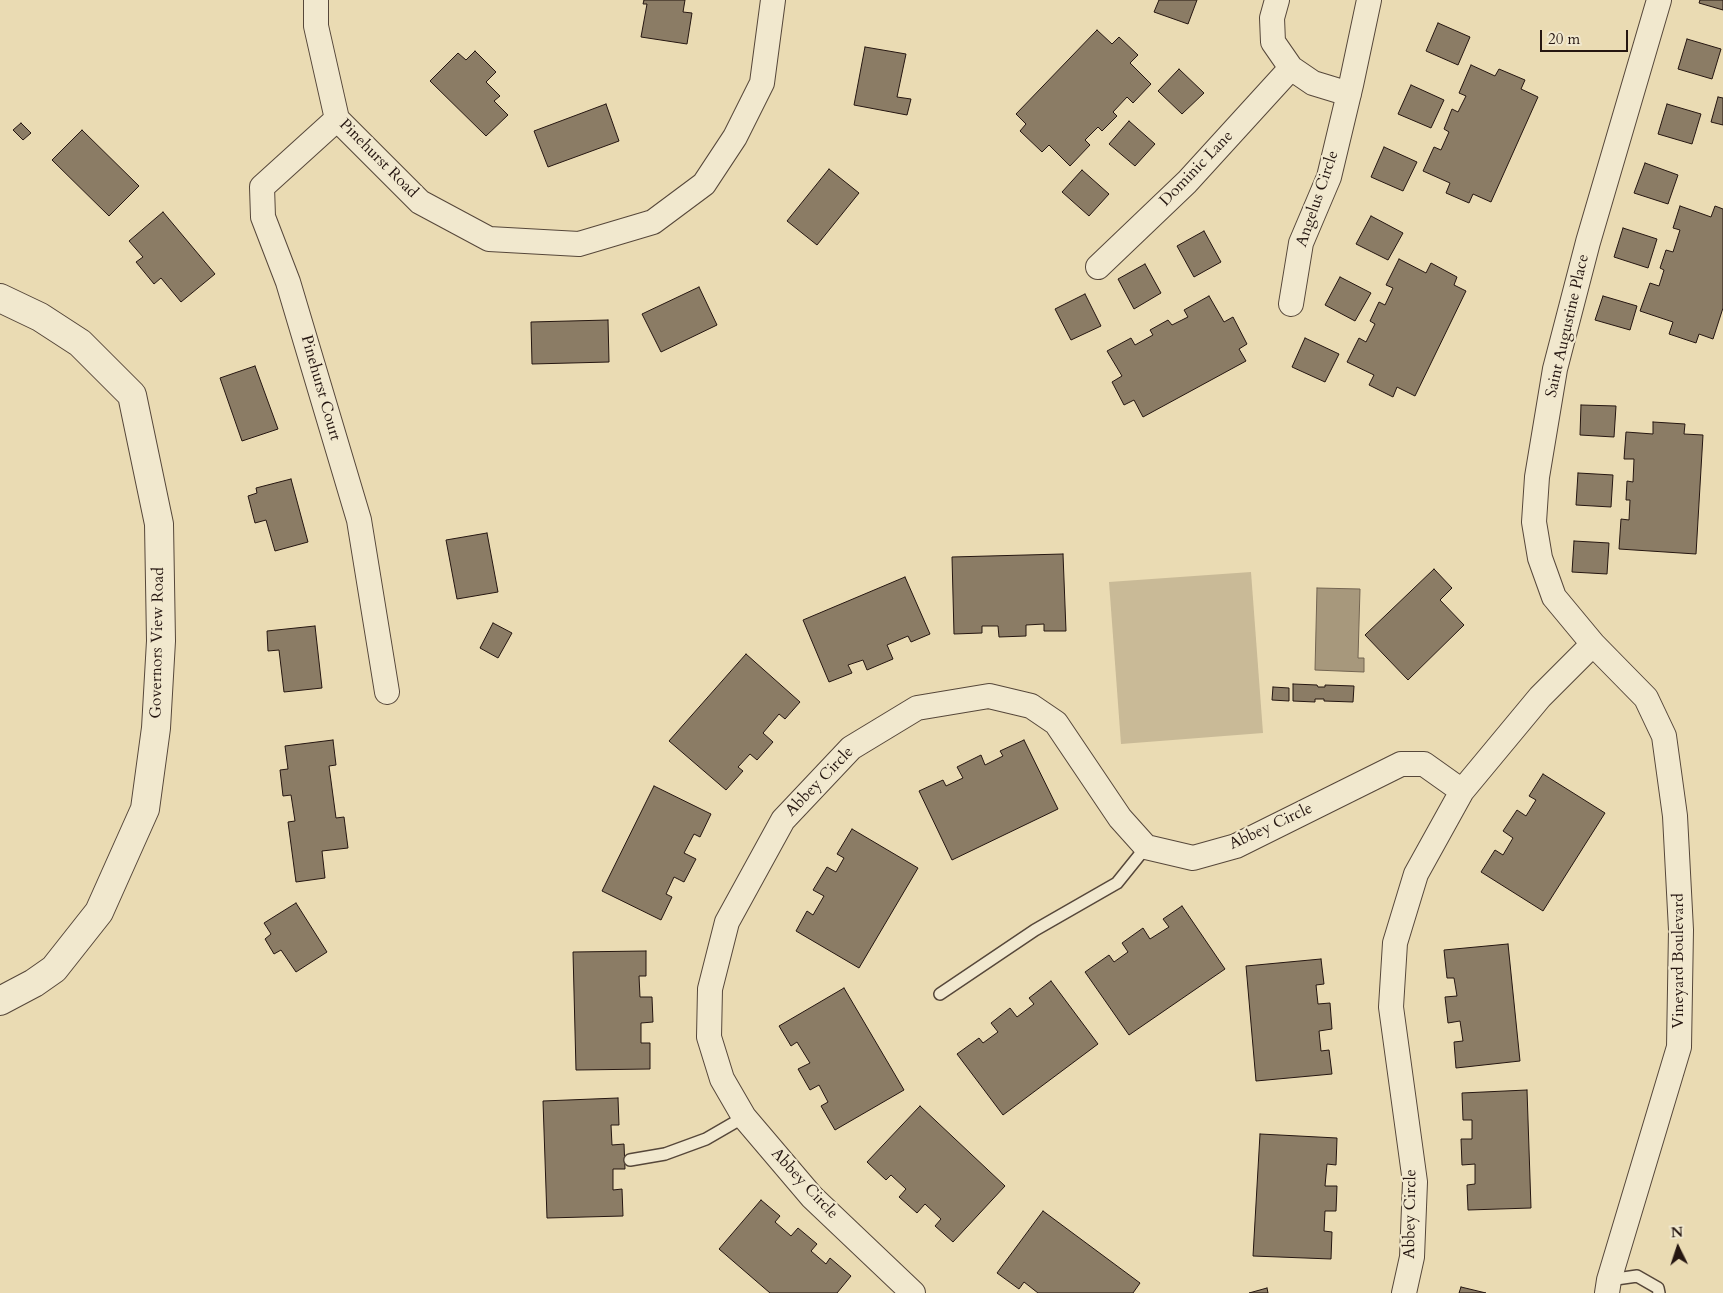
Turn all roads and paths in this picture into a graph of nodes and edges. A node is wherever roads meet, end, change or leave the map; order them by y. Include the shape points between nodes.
1 (316, 0) edge
2 (773, 0) edge
3 (1277, 0) edge
4 (1369, 0) edge
5 (1659, 0) edge
6 (1291, 68) junction
7 (1349, 94) junction
8 (337, 119) junction
9 (1098, 267) dead end
10 (0, 298) edge
11 (1291, 304) dead end
12 (1593, 644) junction
13 (387, 692) dead end
14 (1462, 791) junction
15 (1146, 847) junction
16 (940, 994) dead end
17 (0, 1001) edge
18 (744, 1117) junction
19 (630, 1160) dead end
20 (1608, 1287) edge
21 (913, 1293) edge
22 (1404, 1293) edge
23 (1659, 1293) edge

1 - 8 street, Pinehurst Road via 316,26
2 - 8 street, Pinehurst Road via 762,83 735,137 704,184 653,222 579,244 488,239 420,202
3 - 6 street via 1272,18 1273,42
4 - 7 street, Angelus Circle
5 - 12 street, Saint Augustine Place via 1588,242 1555,369 1536,477 1534,522 1540,558 1554,596
6 - 7 street via 1313,83
6 - 9 street, Dominic Lane via 1187,182
7 - 11 street, Angelus Circle via 1329,177 1301,243
8 - 13 street, Pinehurst Court via 262,187 263,217 288,282 359,520
10 - 17 street, Governors View Road via 40,317 80,343 132,395 159,524 161,641 156,728 145,809 98,912 54,969 34,984
12 - 14 street, Abbey Circle via 1540,697
12 - 20 street, Vineyard Boulevard via 1646,698 1664,736 1675,816 1681,930 1679,1047
14 - 15 street, Abbey Circle via 1424,764 1401,764 1236,846 1193,858
14 - 22 street, Abbey Circle via 1416,874 1395,943 1392,1007 1415,1182 1412,1257
15 - 16 lane via 1117,883 1035,930
15 - 18 street, Abbey Circle via 1120,818 1056,723 1031,706 989,696 917,708 851,748 783,820 727,922 710,988 709,1036 722,1079
18 - 19 lane via 706,1140 665,1154
18 - 21 street, Abbey Circle via 812,1197
20 - 23 lane via 1637,1276 1658,1288

